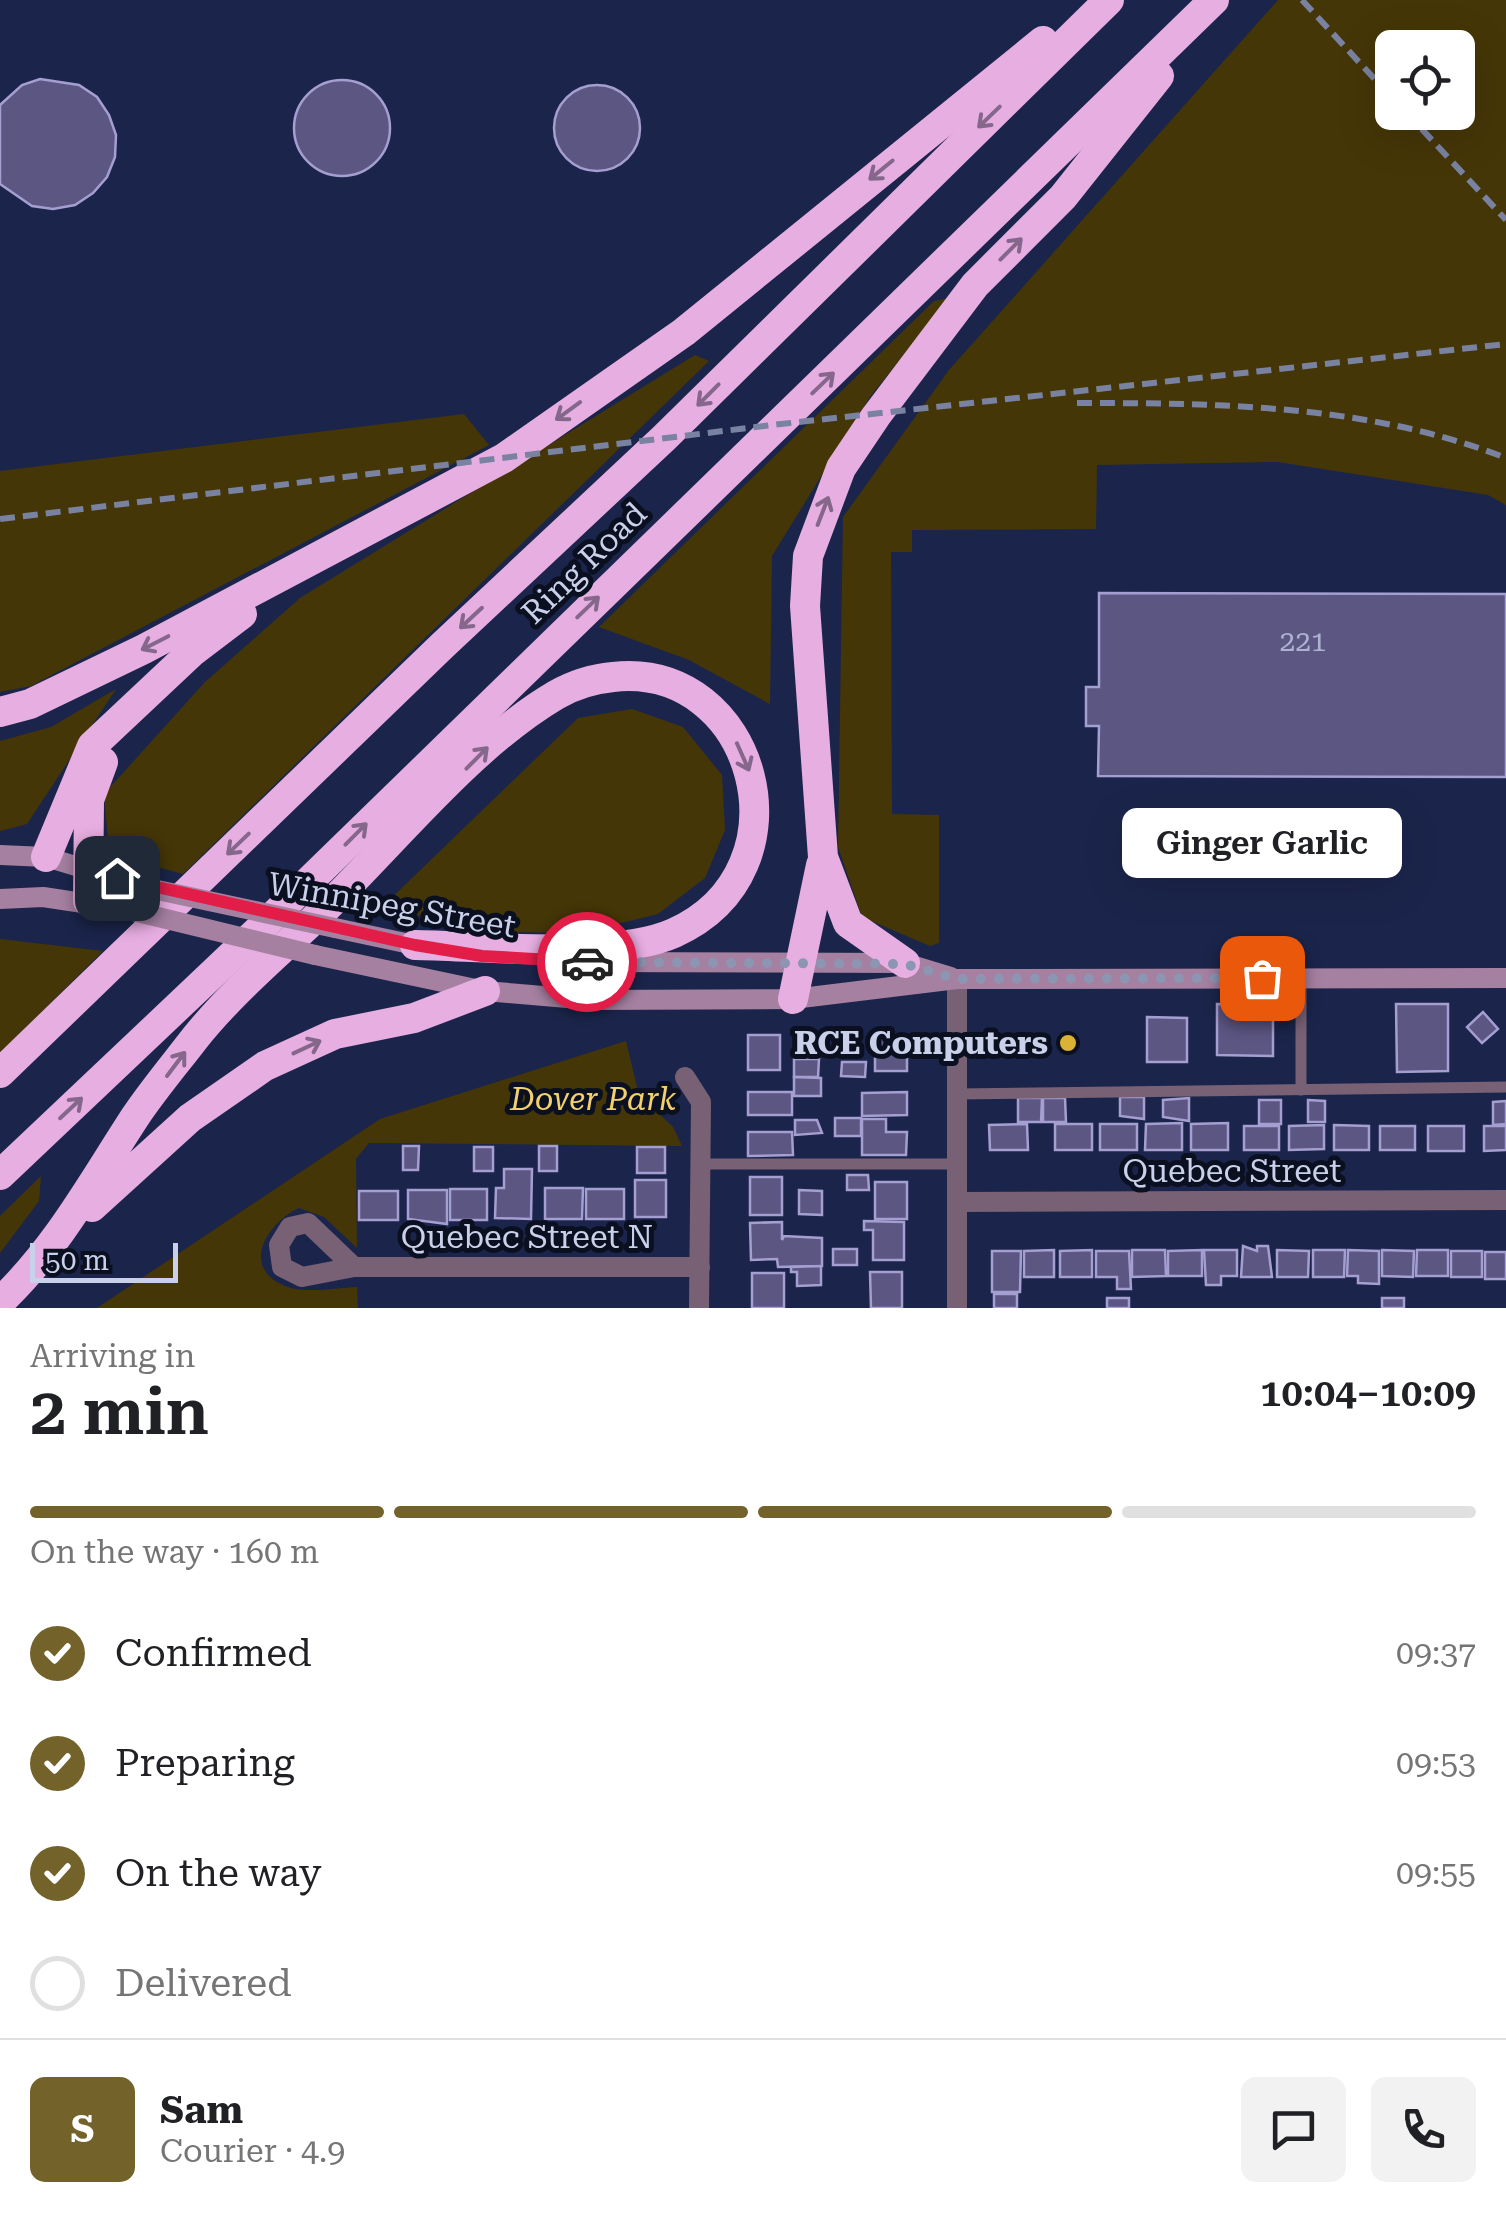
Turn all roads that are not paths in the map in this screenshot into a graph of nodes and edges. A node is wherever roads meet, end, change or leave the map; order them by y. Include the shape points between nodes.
1 (1094, 0) edge
2 (1108, 0) edge
3 (1217, 0) edge
4 (304, 566) junction
5 (132, 709) junction
6 (0, 712) edge
7 (1, 854) edge
8 (46, 857) junction
9 (822, 857) junction
10 (86, 868) junction
11 (0, 899) edge
12 (88, 902) junction
13 (415, 945) junction
14 (804, 963) junction
15 (905, 964) junction
16 (1301, 978) junction
17 (1506, 978) edge
18 (957, 979) junction
19 (485, 991) junction
20 (793, 999) junction
21 (0, 1073) edge
22 (685, 1077) dead end
23 (1506, 1088) edge
24 (1301, 1090) junction
25 (957, 1094) junction
26 (701, 1164) junction
27 (957, 1164) junction
28 (0, 1175) edge
29 (1506, 1200) edge
30 (957, 1202) junction
31 (64, 1232) junction
32 (700, 1266) junction
33 (354, 1267) dead end
34 (0, 1302) edge
35 (700, 1308) edge
36 (957, 1308) edge

1 -> 4 highway via 684,332 504,458
2 -> 21 highway, Ring Road via 664,438
9 -> 3 highway via 805,606 808,556 841,468 975,285 1062,196
28 -> 3 highway, Ring Road
4 - 5 highway via 192,652
4 -> 6 highway via 30,704
5 - 8 highway via 92,746
5 - 10 highway via 89,800
7 - 8 main road, Winnipeg Street
8 - 10 main road, Winnipeg Street
9 - 14 highway
9 - 15 highway via 848,923
10 - 12 highway
10 - 13 main road, Winnipeg Street, bridge via 148,888
11 - 12 main road, Winnipeg Street
12 - 19 main road, Winnipeg Street, bridge
13 - 14 main road, Winnipeg Street via 545,961
31 -> 13 highway via 137,1114 200,1032 498,738 540,706 586,680 650,680 688,694 734,737 756,798 755,835 747,863 699,920 670,935 605,947
14 - 15 main road, Winnipeg Street
14 - 20 highway
15 - 18 main road, Winnipeg Street
16 - 17 main road, Winnipeg Street
16 - 18 main road, Winnipeg Street
16 - 24 lane
18 - 20 main road, Winnipeg Street
18 - 25 street
19 - 20 main road, Winnipeg Street via 592,1000
31 -> 19 highway via 190,1118 265,1066 335,1034 414,1018
22 - 26 street via 701,1102
23 - 24 lane
24 - 25 lane
25 - 27 street
26 - 27 lane
26 - 32 street
27 - 30 street
29 - 30 street, Quebec Street
30 - 36 street
31 - 34 highway
32 - 33 street, Quebec Street N
32 - 35 street

